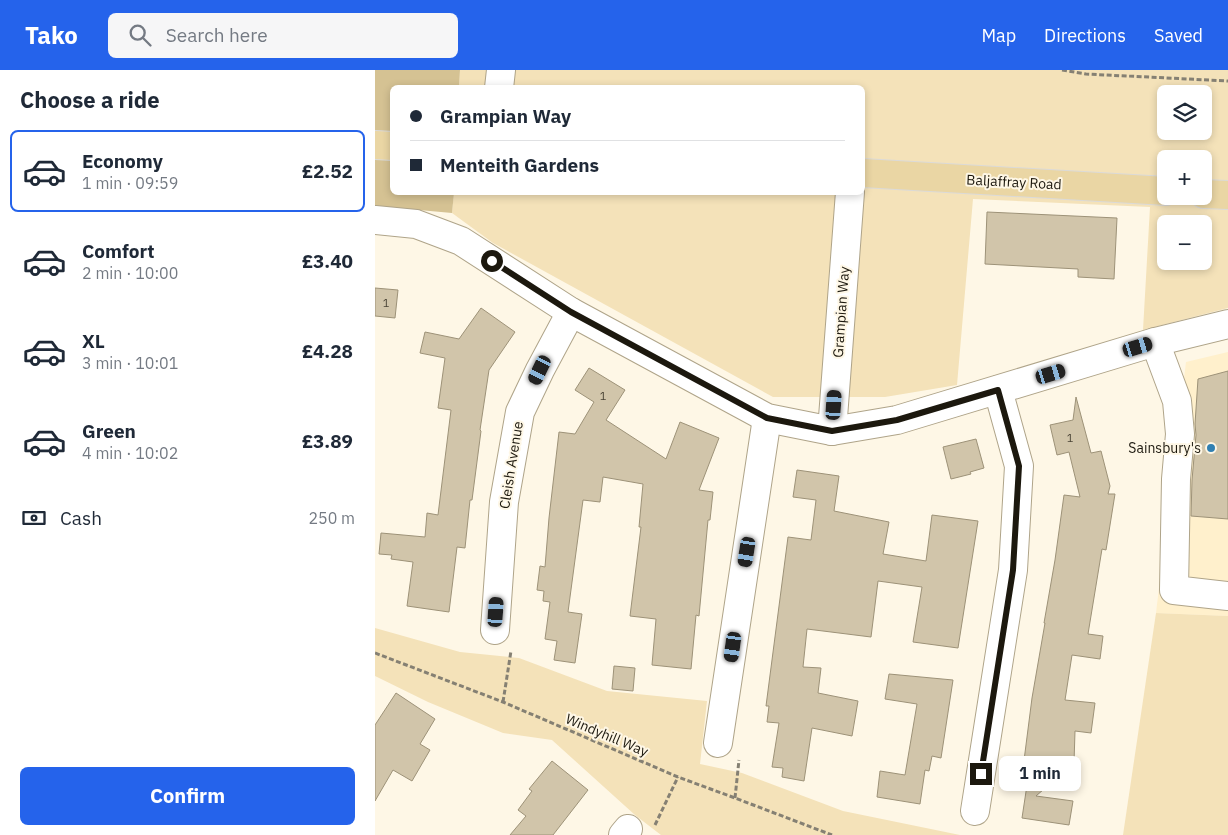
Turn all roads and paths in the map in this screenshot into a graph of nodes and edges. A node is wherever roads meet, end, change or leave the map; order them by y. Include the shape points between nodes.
1 (501, 70) edge
2 (1062, 70) edge
3 (1228, 81) edge
4 (499, 85) edge
5 (375, 145) edge
6 (390, 146) edge
7 (865, 173) edge
8 (1157, 190) edge
9 (1212, 194) edge
10 (850, 195) edge
11 (1228, 195) edge
12 (375, 220) edge
13 (571, 312) junction
14 (1228, 324) edge
15 (1155, 342) junction
16 (998, 390) junction
17 (767, 418) junction
18 (832, 431) junction
19 (1228, 596) edge
20 (495, 630) joint
21 (375, 654) edge
22 (503, 702) junction
23 (719, 743) joint
24 (678, 777) junction
25 (735, 798) junction
26 (975, 811) dead end
27 (625, 832) edge
28 (832, 835) edge

1 - 4 street
2 - 3 path
5 - 6 main road
7 - 8 main road, Baljaffray Road
9 - 11 main road
10 - 18 street, Grampian Way
12 - 13 street via 417,224 461,241
13 - 17 street
13 - 20 street, Cleish Avenue via 520,412 504,502
14 - 15 street
15 - 16 street
15 - 19 street via 1177,401 1180,434 1174,590
16 - 18 street via 897,420
16 - 26 street via 1019,466 1013,570
17 - 18 street
17 - 23 street
20 - 22 path via 512,646
21 - 22 path, Windyhill Way
22 - 24 path, Windyhill Way
23 - 25 path via 739,756
24 - 25 path, Windyhill Way
24 - 27 path via 651,834
25 - 28 path, Windyhill Way

